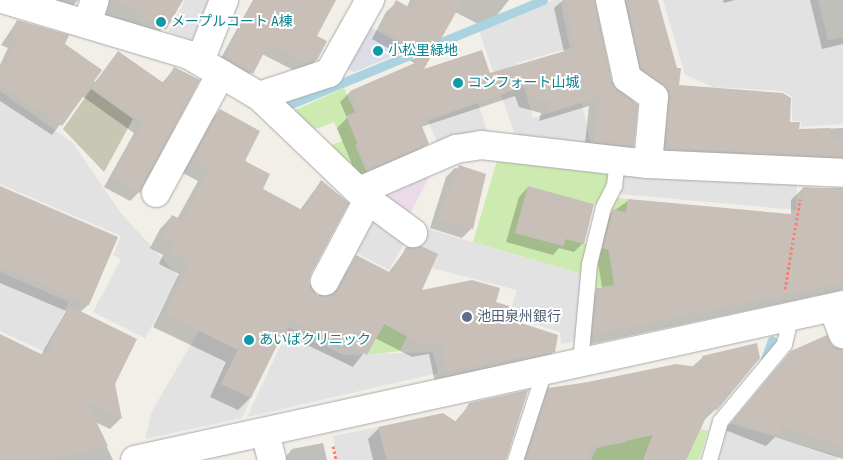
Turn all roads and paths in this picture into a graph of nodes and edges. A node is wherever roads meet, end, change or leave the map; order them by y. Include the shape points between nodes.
1 (6, 0) edge
2 (224, 0) edge
3 (370, 0) edge
4 (610, 0) edge
5 (91, 12) edge
6 (210, 68) junction
7 (259, 96) junction
8 (617, 160) junction
9 (648, 164) junction
10 (801, 173) junction
11 (843, 173) edge
12 (156, 193) dead end
13 (363, 196) junction
14 (414, 233) dead end
15 (325, 281) dead end
16 (838, 306) edge
17 (783, 319) junction
18 (843, 334) edge
19 (580, 363) junction
20 (544, 371) junction
21 (265, 432) junction
22 (135, 460) edge
23 (272, 460) edge
24 (515, 460) edge
25 (710, 460) edge

1 - 5 street
2 - 6 street
3 - 7 street via 330,73
4 - 9 street via 627,78 654,97
5 - 6 street
6 - 7 street
6 - 12 street
7 - 13 street
8 - 9 street
8 - 13 street via 481,145 456,149
8 - 19 lane via 614,185 603,207 590,264
9 - 10 street
10 - 11 street
10 - 17 path
13 - 14 street
13 - 15 street
16 - 17 street
16 - 18 street
17 - 19 street
17 - 25 lane via 784,344 720,421
19 - 20 street
20 - 21 street
20 - 24 lane
21 - 22 street
21 - 23 street

